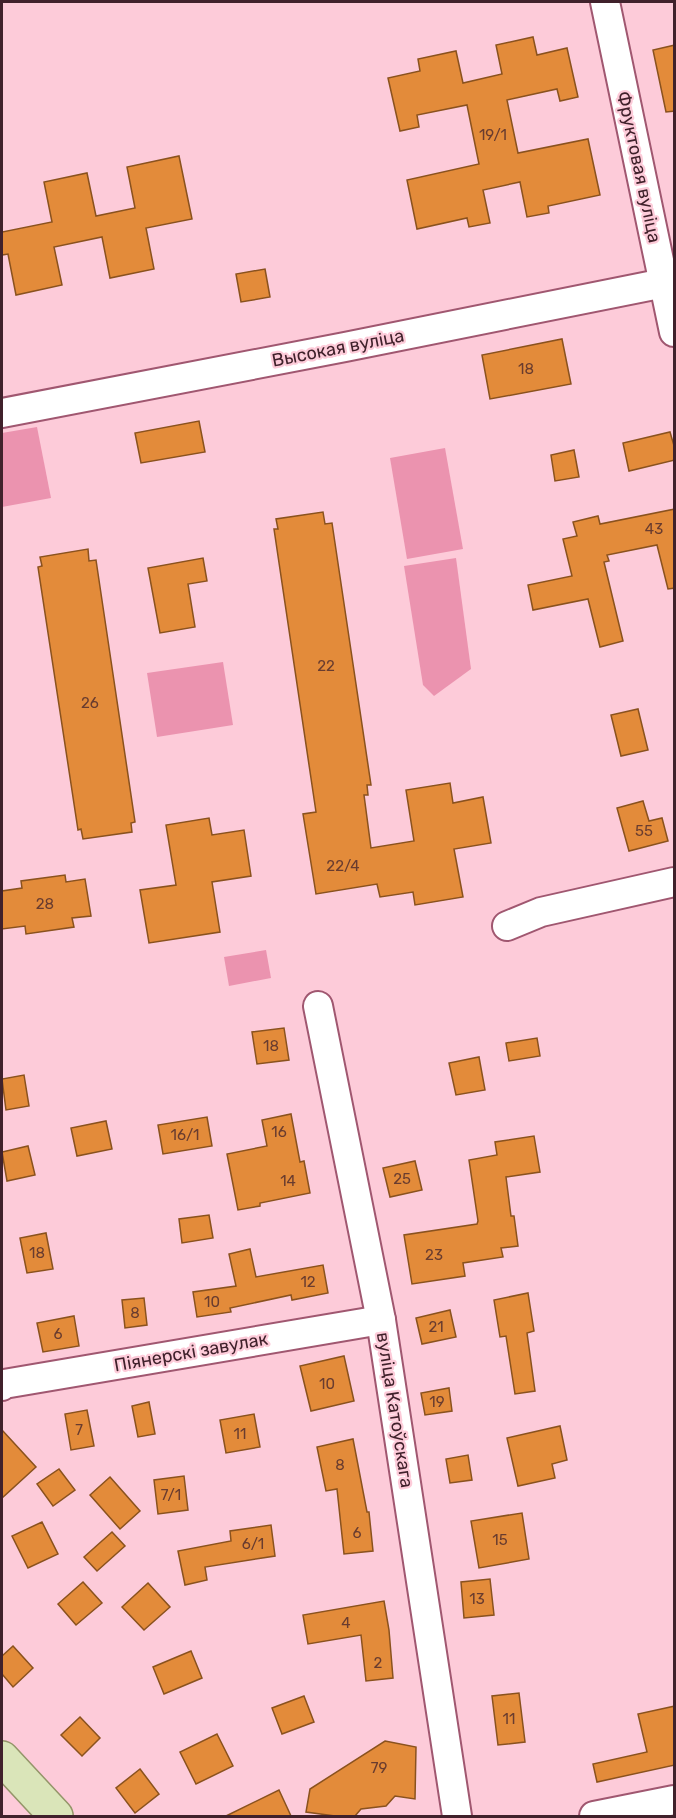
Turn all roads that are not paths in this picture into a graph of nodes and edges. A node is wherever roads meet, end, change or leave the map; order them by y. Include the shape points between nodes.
1 (605, 2) edge
2 (669, 283) edge
3 (675, 332) edge
4 (2, 413) edge
5 (675, 882) edge
6 (507, 926) dead end
7 (318, 1006) dead end
8 (381, 1320) junction
9 (2, 1380) edge
10 (2, 1758) edge
11 (675, 1800) edge
12 (56, 1816) edge
13 (457, 1816) edge
14 (594, 1816) edge

1 - 2 street, Фруктовая вуліца
2 - 3 street, Фруктовая вуліца
2 - 4 street, Высокая вуліца
5 - 6 street via 541,912
7 - 8 street, вуліца Катоўскага
8 - 9 street, Піянерскі завулак
8 - 13 street, вуліца Катоўскага
10 - 12 main road
11 - 14 street

